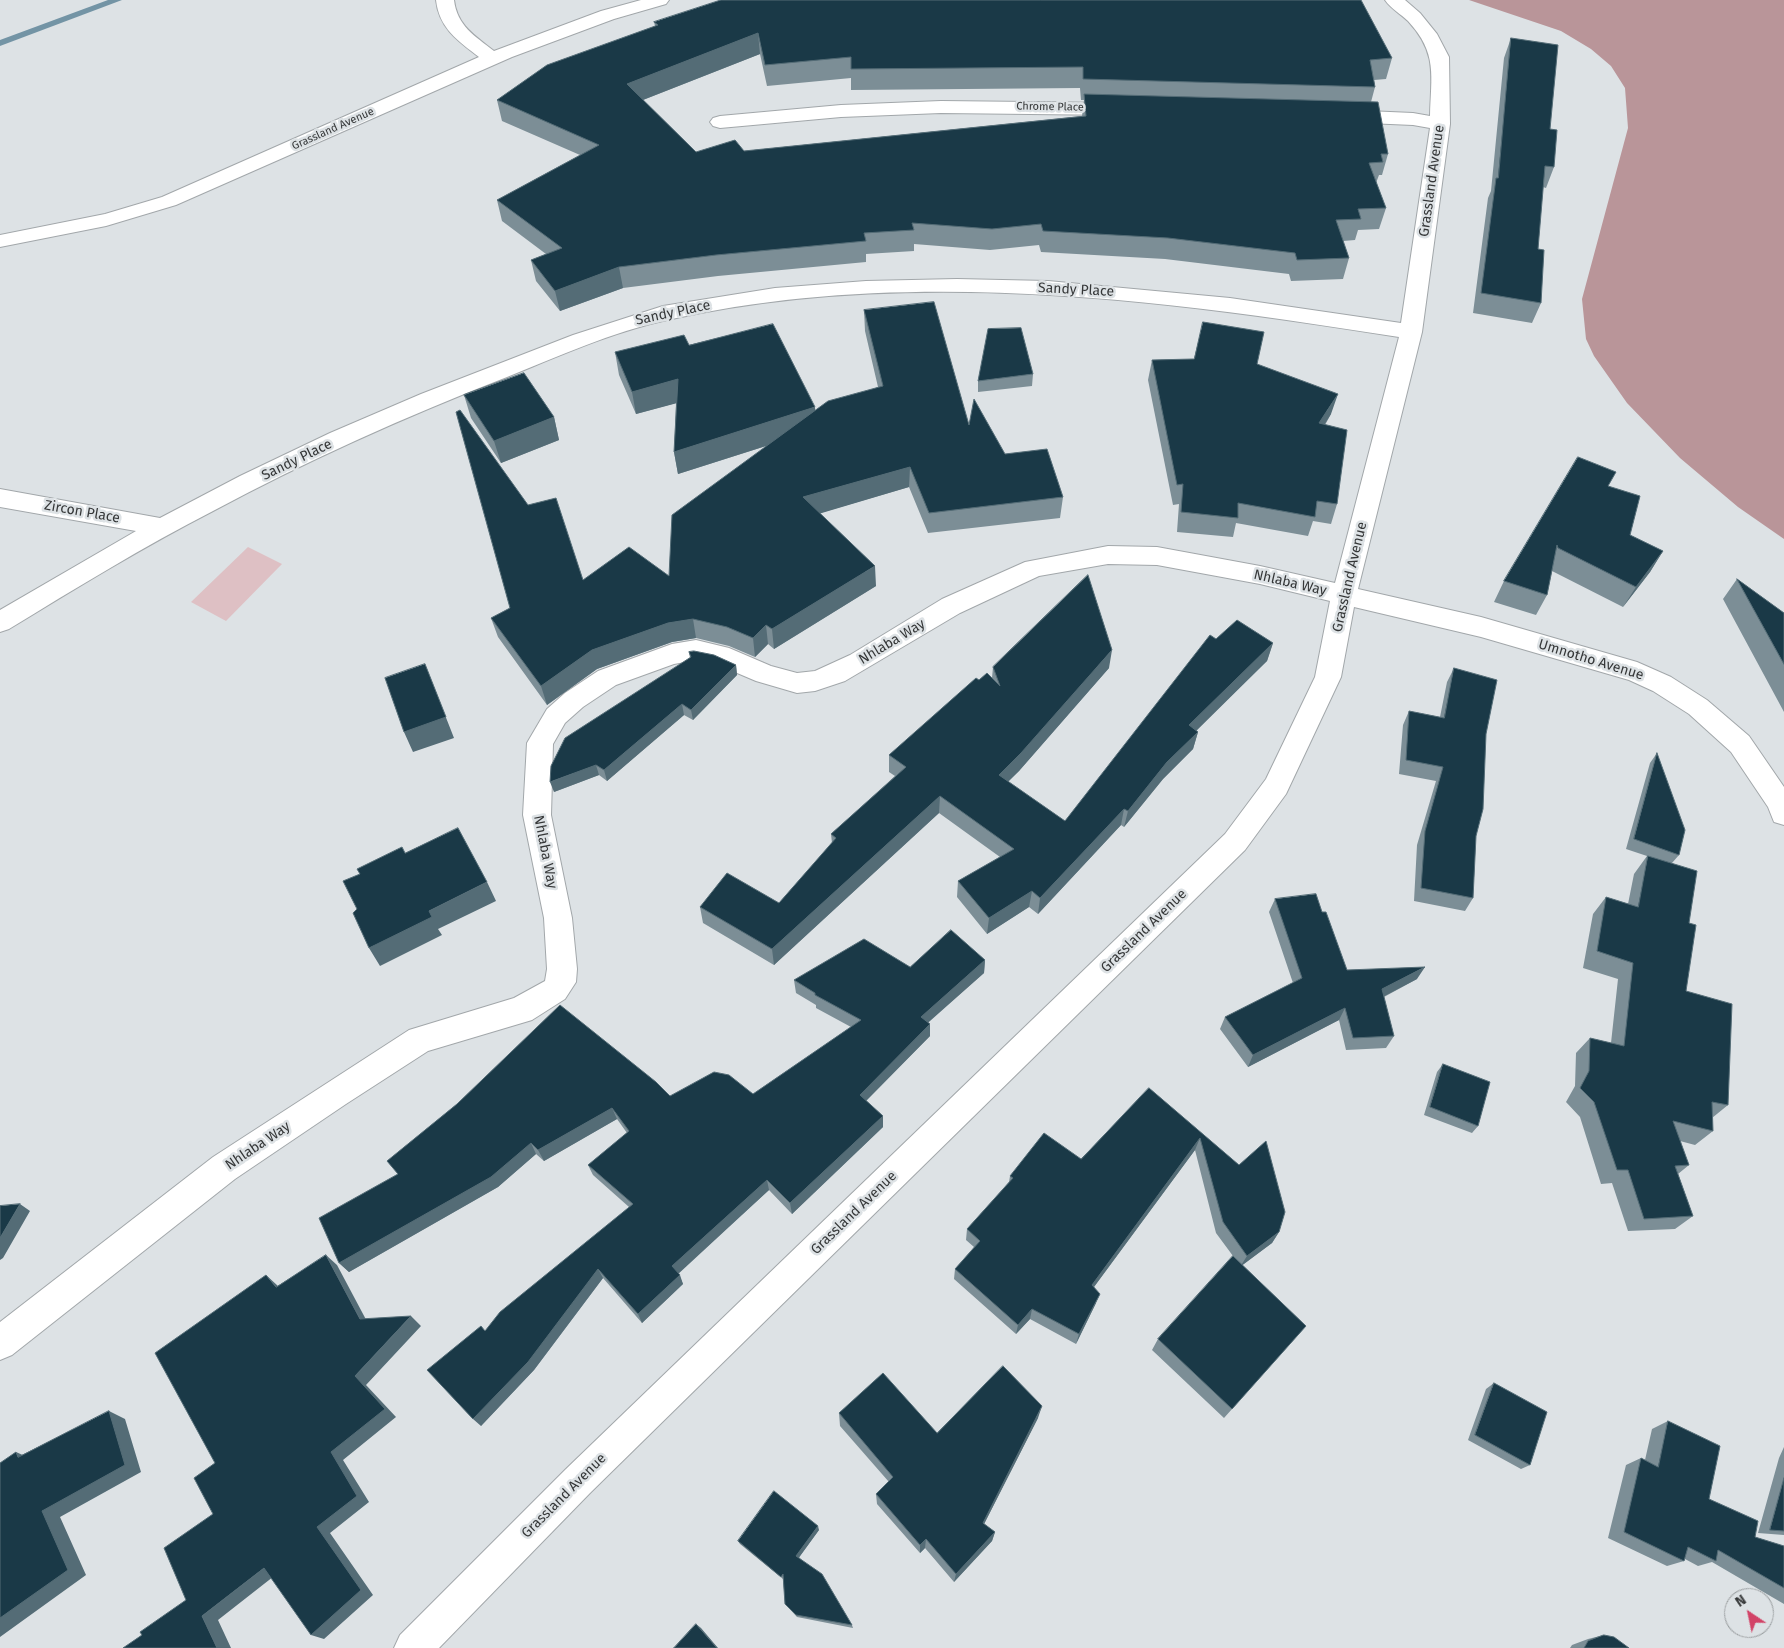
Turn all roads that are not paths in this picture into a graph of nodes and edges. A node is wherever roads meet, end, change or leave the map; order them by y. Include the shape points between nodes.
1 (445, 0) edge
2 (660, 0) edge
3 (1394, 0) edge
4 (491, 57) junction
5 (1135, 110) edge
6 (1329, 115) edge
7 (720, 122) dead end
8 (1440, 124) junction
9 (0, 241) edge
10 (1411, 332) junction
11 (0, 498) edge
12 (164, 527) junction
13 (1344, 595) junction
14 (0, 622) edge
15 (1784, 814) edge
16 (0, 1343) edge
17 (413, 1648) edge

1 - 4 street via 447,19 453,27
2 - 4 street, Grassland Avenue via 612,13
3 - 8 street, Grassland Avenue via 1431,38 1440,58
4 - 9 street, Grassland Avenue via 169,201 67,229
5 - 7 street, Chrome Place via 941,106
6 - 8 street via 1413,119
8 - 10 street, Grassland Avenue
10 - 12 street, Sandy Place via 1299,314 1118,293 972,284 816,290 682,309 632,322 415,405 284,465
10 - 13 street, Grassland Avenue
11 - 12 street, Zircon Place
12 - 14 street, Sandy Place
13 - 15 street, Umnotho Avenue via 1481,627 1637,672 1662,684 1698,707 1740,744 1780,802
13 - 16 street, Nhlaba Way via 1157,556 1108,555 1034,568 951,606 859,662 815,681 796,683 720,655 696,650 672,654 607,678 556,716 540,744 537,815 558,918 562,969 561,982 555,990 521,1010 420,1040 335,1094 224,1168
13 - 17 street, Grassland Avenue via 1328,677 1276,786 1235,842 585,1474

